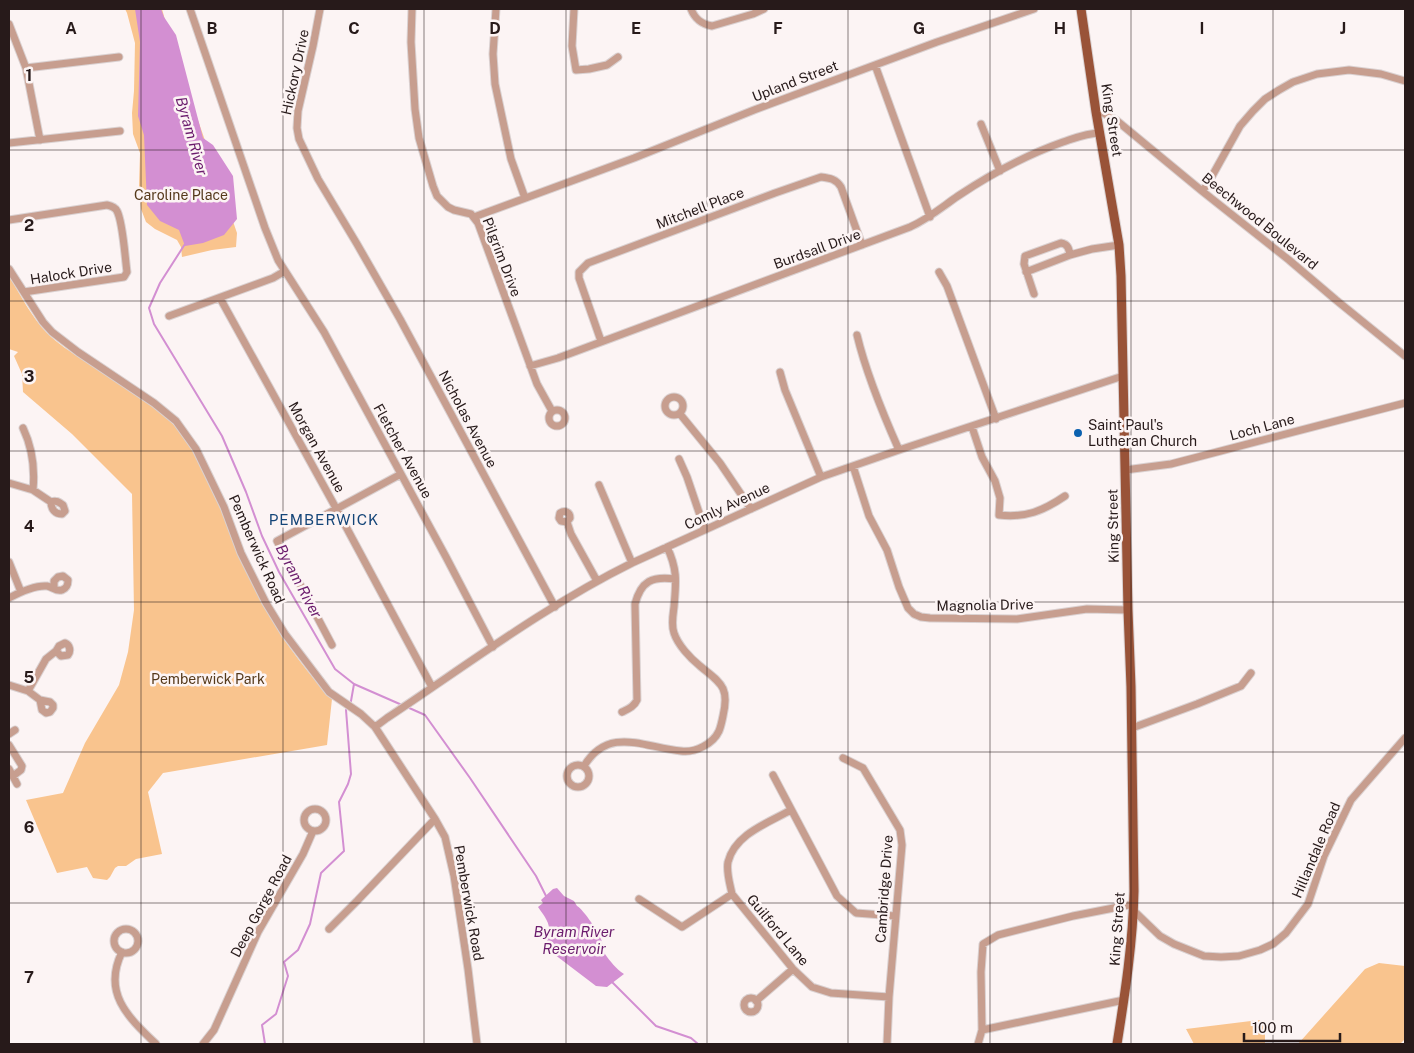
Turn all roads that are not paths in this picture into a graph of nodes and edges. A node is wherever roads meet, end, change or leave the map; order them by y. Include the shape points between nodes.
1 (190, 9) edge
2 (320, 9) edge
3 (412, 9) edge
4 (496, 9) edge
5 (574, 9) edge
6 (691, 9) edge
7 (764, 9) edge
8 (1034, 9) edge
9 (1081, 9) edge
10 (9, 24) edge
11 (618, 57) dead end
12 (119, 58) dead end
13 (875, 65) junction
14 (26, 68) junction
15 (1405, 81) edge
16 (1096, 112) junction
17 (981, 124) dead end
18 (120, 131) dead end
19 (1100, 132) junction
20 (40, 140) junction
21 (9, 143) edge
22 (1000, 171) junction
23 (1202, 191) junction
24 (525, 198) junction
25 (474, 217) junction
26 (930, 217) junction
27 (9, 220) edge
28 (357, 244) joint
29 (862, 245) junction
30 (1119, 245) junction
31 (1070, 255) junction
32 (9, 269) edge
33 (285, 271) junction
34 (939, 272) dead end
35 (1026, 272) junction
36 (24, 292) junction
37 (1034, 294) dead end
38 (220, 298) junction
39 (169, 316) dead end
40 (857, 335) dead end
41 (600, 341) junction
42 (1405, 356) edge
43 (530, 366) junction
44 (780, 372) dead end
45 (1123, 376) junction
46 (1405, 403) edge
47 (552, 411) dead end
48 (680, 414) dead end
49 (996, 419) junction
50 (972, 427) junction
51 (22, 428) dead end
52 (899, 450) junction
53 (679, 459) dead end
54 (853, 466) junction
55 (1125, 470) junction
56 (401, 474) junction
57 (821, 477) junction
58 (9, 483) edge
59 (599, 485) dead end
60 (34, 490) junction
61 (1065, 496) dead end
62 (51, 502) dead end
63 (751, 509) junction
64 (337, 510) junction
65 (567, 522) dead end
66 (705, 530) junction
67 (667, 547) junction
68 (9, 563) edge
69 (632, 563) junction
70 (675, 579) junction
71 (597, 581) junction
72 (54, 588) dead end
73 (21, 592) junction
74 (9, 598) edge
75 (555, 607) junction
76 (1128, 610) junction
77 (332, 645) dead end
78 (493, 647) junction
79 (56, 652) dead end
80 (1251, 673) dead end
81 (9, 685) edge
82 (432, 687) junction
83 (28, 691) junction
84 (40, 700) dead end
85 (622, 712) dead end
86 (375, 727) junction
87 (1132, 728) junction
88 (1405, 738) edge
89 (9, 746) edge
90 (843, 758) dead end
91 (584, 766) dead end
92 (11, 773) edge
93 (773, 775) dead end
94 (17, 784) dead end
95 (791, 810) junction
96 (435, 819) junction
97 (313, 831) dead end
98 (732, 894) junction
99 (639, 899) dead end
100 (1134, 908) junction
101 (895, 916) junction
102 (329, 929) dead end
103 (122, 952) dead end
104 (793, 969) junction
105 (889, 997) junction
106 (1124, 1000) junction
107 (756, 1001) dead end
108 (982, 1030) junction
109 (156, 1044) edge
110 (203, 1044) edge
111 (477, 1044) edge
112 (886, 1044) edge
113 (978, 1044) edge
114 (1117, 1044) edge

1 - 33 street via 265,228
2 - 28 street, Hickory Drive via 297,128 318,180
3 - 25 street, Pilgrim Drive via 415,109 430,177 442,202
4 - 24 street via 493,47 496,84 511,159
5 - 11 street via 572,46 576,70 607,65
6 - 7 street via 696,19 712,26
8 - 13 street, Upland Street
9 - 16 main road, King Street
10 - 14 street
12 - 14 street
13 - 24 street, Upland Street
13 - 26 street
14 - 20 street
15 - 23 street via 1349,70 1317,74 1279,90 1253,110 1240,126
16 - 19 main road, King Street
16 - 23 street, Beechwood Boulevard via 1116,120
17 - 22 street
18 - 20 street
19 - 22 street, Burdsall Drive via 1045,148
19 - 30 main road, King Street
20 - 21 street
22 - 26 street, Burdsall Drive
23 - 42 street, Beechwood Boulevard
24 - 25 street, Upland Street
25 - 43 street, Pilgrim Drive
26 - 29 street, Burdsall Drive
27 - 36 street, Halock Drive via 107,206 115,208 119,218 127,272 124,277
28 - 75 street, Nicholas Avenue
29 - 41 street, Burdsall Drive
29 - 41 street, Mitchell Place via 837,182 821,177 775,193 588,263 579,272 579,278
30 - 31 street
30 - 45 main road, King Street
31 - 35 street
31 - 35 street via 1069,249 1061,243 1033,252 1023,260
32 - 36 street, Pemberwick Road
33 - 38 street
33 - 56 street, Fletcher Avenue via 324,332
34 - 49 street
35 - 37 street
36 - 86 street, Pemberwick Road via 57,337 176,421 196,449 241,553 285,634 329,692
38 - 39 street
38 - 64 street, Morgan Avenue
40 - 52 street
41 - 43 street, Burdsall Drive
43 - 47 street, Pilgrim Drive
44 - 57 street via 784,390
45 - 49 street, Comly Avenue
45 - 55 main road, King Street
46 - 55 street, Loch Lane via 1171,464
48 - 63 street via 720,463
49 - 50 street, Comly Avenue
50 - 52 street, Comly Avenue
50 - 61 street via 995,482 1000,498 1000,515 1021,516 1036,512
51 - 60 street via 32,459
52 - 54 street, Comly Avenue
53 - 66 street
54 - 57 street, Comly Avenue
54 - 76 street, Magnolia Drive via 869,516 908,608 914,614 930,618 1018,619 1088,609
55 - 76 main road, King Street
56 - 64 street
56 - 78 street, Fletcher Avenue
57 - 63 street, Comly Avenue
58 - 60 street
59 - 69 street
60 - 62 street
63 - 66 street, Comly Avenue
64 - 77 street via 277,541
64 - 82 street, Morgan Avenue
65 - 71 street
66 - 67 street, Comly Avenue
67 - 69 street, Comly Avenue
67 - 70 street
68 - 73 street
69 - 71 street, Comly Avenue
70 - 85 street via 647,582 638,592 635,604 638,696 636,704
70 - 91 street via 674,632 682,647 722,686 725,708 719,731 702,747 686,752 639,742 611,743 593,753
71 - 75 street, Comly Avenue
72 - 73 street via 48,586
73 - 74 street
75 - 78 street, Comly Avenue
76 - 87 main road, King Street
78 - 82 street, Comly Avenue
79 - 83 street via 46,659
80 - 87 street via 1240,686
81 - 83 street
82 - 86 street, Comly Avenue
83 - 84 street
86 - 96 street, Pemberwick Road
87 - 100 main road, King Street
88 - 100 street, Hillandale Road via 1351,800 1324,856 1308,904 1286,933 1273,944 1239,956 1204,956 1160,936
89 - 92 street via 22,766 21,770
90 - 101 street, Cambridge Drive via 863,768 900,830 902,846
92 - 94 street
93 - 95 street
95 - 98 street, Guilford Lane via 747,834 735,846 728,863
95 - 101 street via 837,896 856,913
96 - 102 street
96 - 111 street, Pemberwick Road via 445,836 454,876
97 - 110 street, Deep Gorge Road via 258,932 214,1030
98 - 99 street via 682,928
98 - 104 street, Guilford Lane
100 - 106 main road, King Street
100 - 108 street via 1073,916 998,935 984,944
101 - 105 street, Cambridge Drive
103 - 109 street via 115,977 121,1005
104 - 105 street, Guilford Lane via 812,986 831,993
104 - 107 street
105 - 112 street, Cambridge Drive
106 - 108 street
106 - 114 main road, King Street
108 - 113 street

